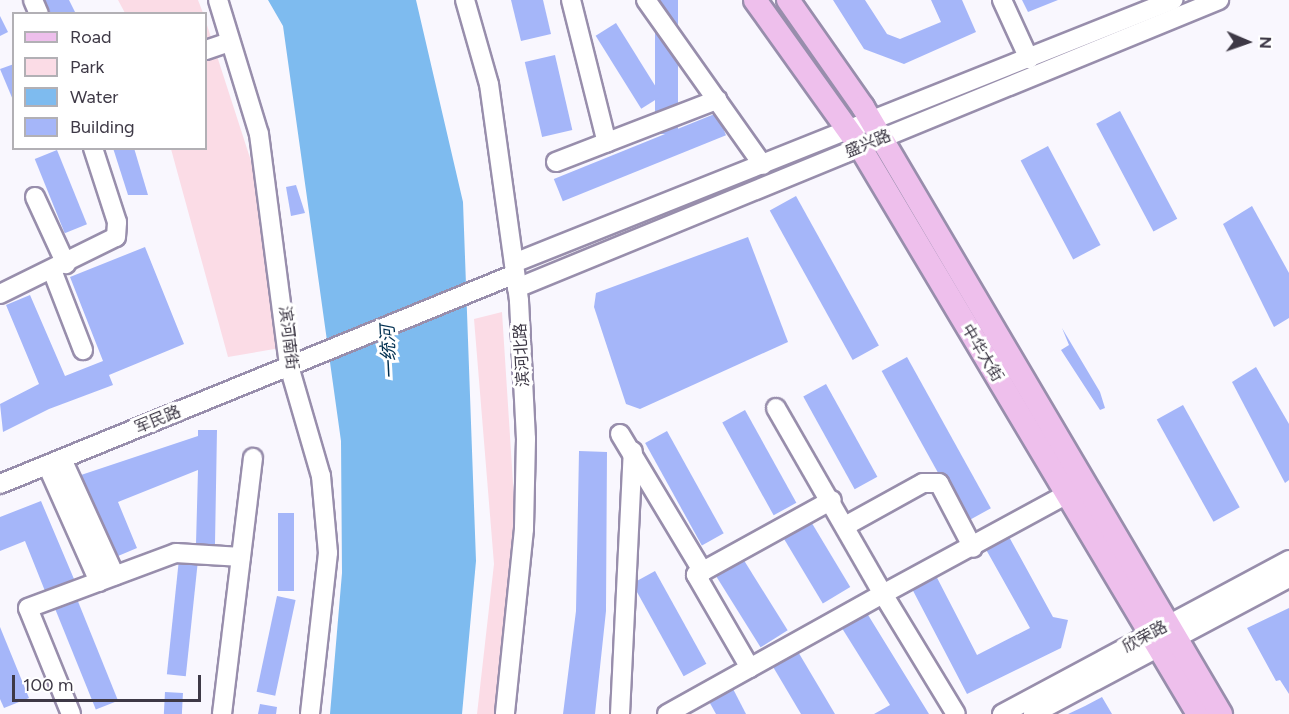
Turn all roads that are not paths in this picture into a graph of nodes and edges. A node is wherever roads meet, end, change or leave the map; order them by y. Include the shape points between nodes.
1 (218, 0) edge
2 (465, 0) edge
3 (571, 0) edge
4 (646, 0) edge
5 (755, 0) edge
6 (788, 0) edge
7 (1002, 0) edge
8 (1173, 0) edge
9 (1219, 0) edge
10 (229, 42) junction
11 (207, 50) edge
12 (1029, 59) junction
13 (717, 100) junction
14 (865, 135) junction
15 (607, 143) junction
16 (94, 150) edge
17 (556, 162) dead end
18 (763, 165) junction
19 (35, 197) dead end
20 (59, 267) junction
21 (515, 275) junction
22 (0, 294) edge
23 (83, 350) dead end
24 (289, 366) junction
25 (776, 408) dead end
26 (620, 434) dead end
27 (633, 451) junction
28 (253, 458) dead end
29 (55, 462) junction
30 (0, 484) edge
31 (1067, 494) junction
32 (832, 500) junction
33 (847, 525) junction
34 (973, 548) junction
35 (241, 557) junction
36 (1289, 560) edge
37 (703, 572) junction
38 (1289, 578) edge
39 (107, 579) junction
40 (883, 594) junction
41 (1164, 636) junction
42 (750, 668) junction
43 (71, 714) edge
44 (222, 714) edge
45 (310, 714) edge
46 (505, 714) edge
47 (620, 714) edge
48 (667, 714) edge
49 (956, 714) edge
50 (1002, 714) edge
51 (1033, 714) edge
52 (1198, 714) edge
53 (1221, 714) edge

1 - 10 street, 滨河南街
2 - 21 street, 滨河北路 via 489,84
3 - 15 street
4 - 13 street
5 - 14 main road, 中华大街
6 - 14 main road, 中华大街
7 - 12 street
8 - 12 street, 盛兴路
9 - 14 street, 盛兴路
10 - 11 street
10 - 24 street, 滨河南街 via 259,134
12 - 14 street, 盛兴路
13 - 15 street
13 - 18 street
14 - 18 street, 盛兴路
14 - 21 street, 盛兴路
14 - 31 main road, 中华大街
14 - 41 main road, 中华大街
15 - 17 street
16 - 20 street via 117,222 116,237
18 - 21 street, 盛兴路
19 - 20 street
20 - 22 street
20 - 23 street
21 - 24 street, 军民路
21 - 46 street, 滨河北路 via 526,439 525,518
24 - 29 street, 军民路
24 - 45 street, 滨河南街 via 321,476 328,553
25 - 32 street
26 - 27 street
27 - 37 street
27 - 47 street
28 - 35 street
29 - 30 street, 军民路
29 - 39 street
31 - 34 street
31 - 41 main road, 中华大街
32 - 33 street
32 - 37 street
33 - 34 street via 923,483 939,483
33 - 40 street
34 - 40 street
35 - 39 street via 177,553
35 - 44 street
36 - 41 street, 欣荣路
37 - 42 street via 696,575
38 - 41 street, 欣荣路
39 - 43 street via 28,608
40 - 42 street
40 - 49 street
41 - 50 street, 欣荣路
41 - 51 street, 欣荣路
41 - 52 main road, 中华大街
41 - 53 main road, 中华大街
42 - 48 street

